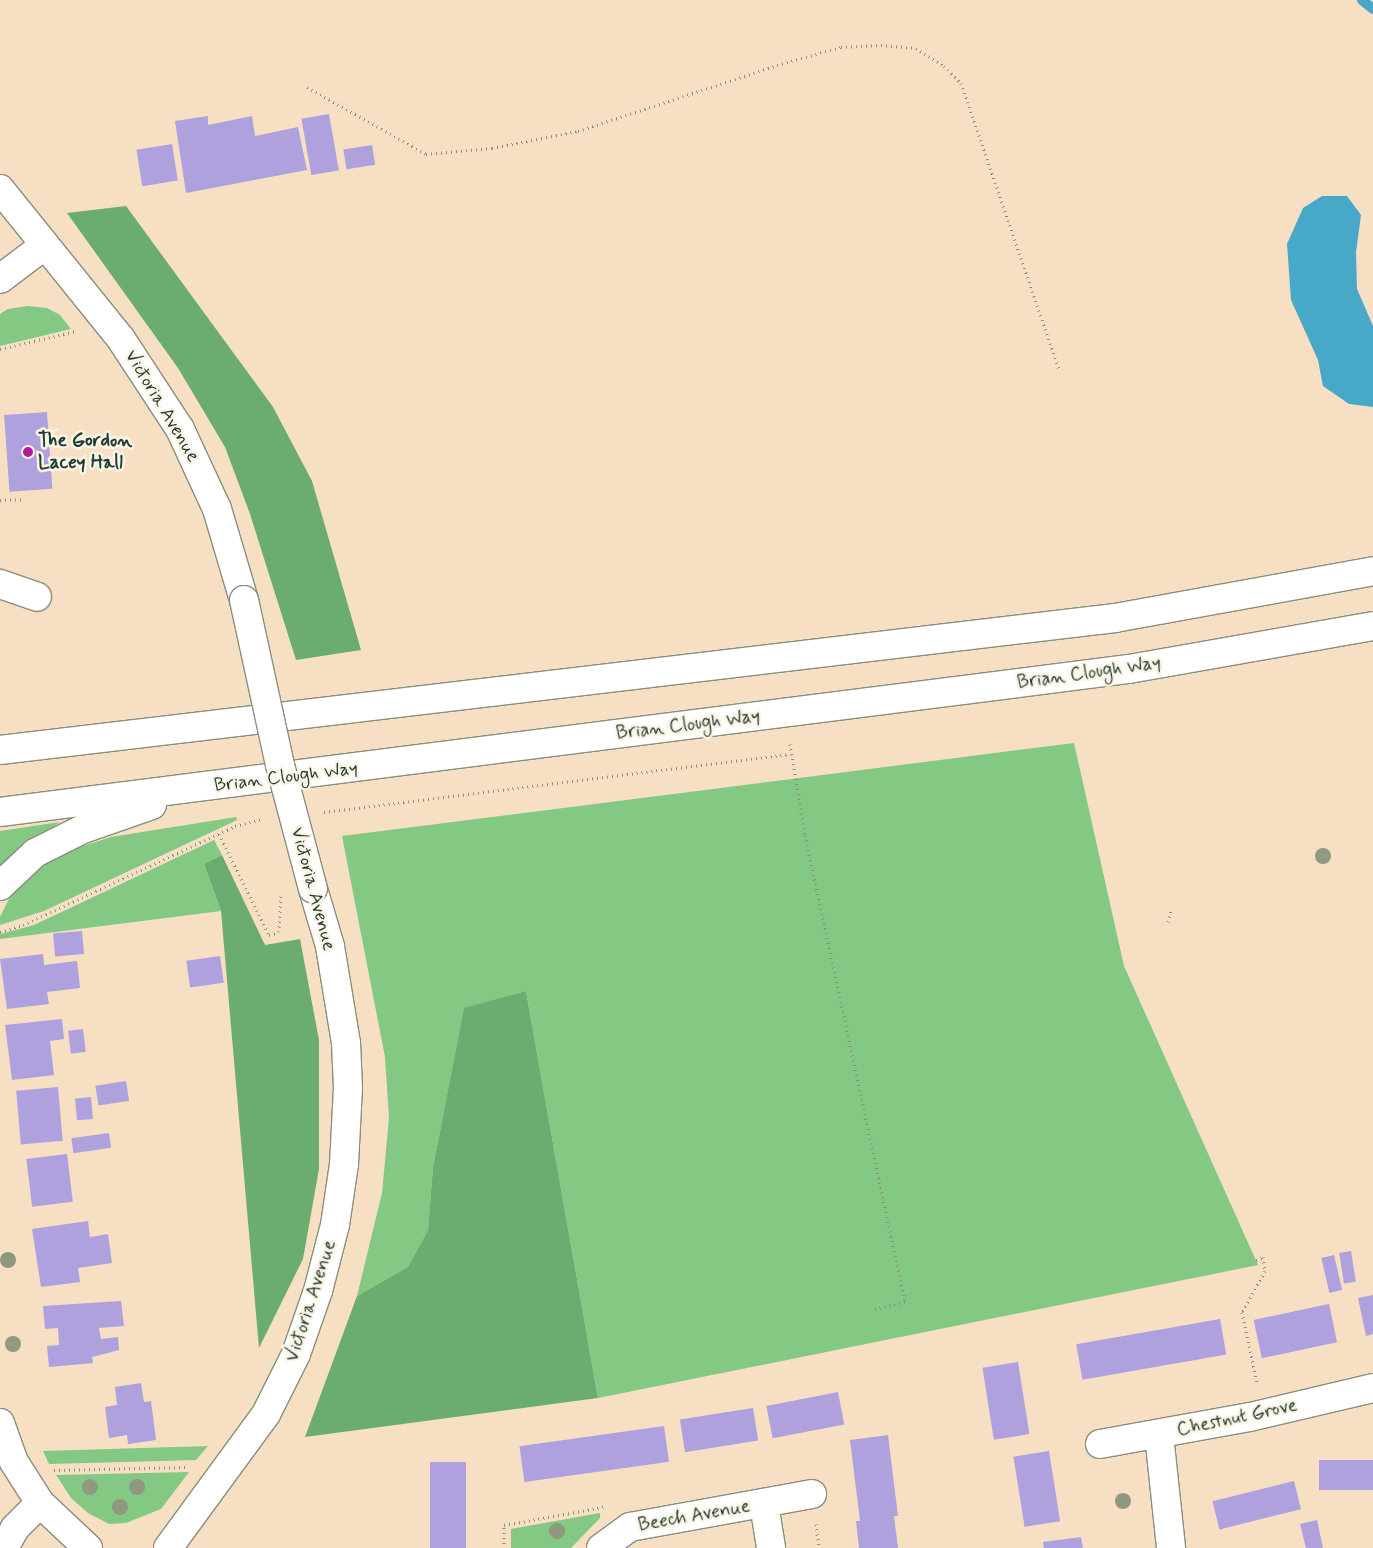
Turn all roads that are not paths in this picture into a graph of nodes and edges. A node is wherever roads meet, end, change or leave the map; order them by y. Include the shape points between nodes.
1 (0, 189) edge
2 (45, 245) junction
3 (0, 280) edge
4 (1373, 571) edge
5 (0, 584) edge
6 (37, 597) dead end
7 (1373, 626) edge
8 (0, 728) edge
9 (45, 743) junction
10 (0, 750) edge
11 (203, 787) junction
12 (0, 812) edge
13 (0, 886) edge
14 (1373, 1388) edge
15 (0, 1424) edge
16 (1159, 1435) junction
17 (1100, 1444) dead end
18 (812, 1494) dead end
19 (40, 1503) junction
20 (764, 1504) junction
21 (771, 1547) edge
22 (4, 1548) edge
23 (88, 1548) edge
24 (168, 1548) edge
25 (601, 1548) edge
26 (1172, 1548) edge

1 - 2 main road, Victoria Avenue
2 - 3 main road
2 - 24 main road, Victoria Avenue, bridge via 108,323 159,394 196,461 217,509 244,600 280,765 330,946 346,1043 348,1088 344,1164 335,1225 318,1291 296,1354 266,1414
4 - 9 main road via 1114,618
5 - 6 main road
7 - 11 main road, Brian Clough Way via 1129,669
8 - 9 main road
9 - 10 main road
11 - 12 main road, Brian Clough Way
11 - 13 main road via 83,829 35,853
14 - 16 main road, Chestnut Grove
15 - 19 main road via 19,1470
16 - 17 main road, Chestnut Grove
16 - 26 main road
18 - 20 main road, Beech Avenue
19 - 22 main road via 15,1528
19 - 23 main road
20 - 21 main road, Beech Avenue
20 - 25 main road, Beech Avenue via 630,1527

